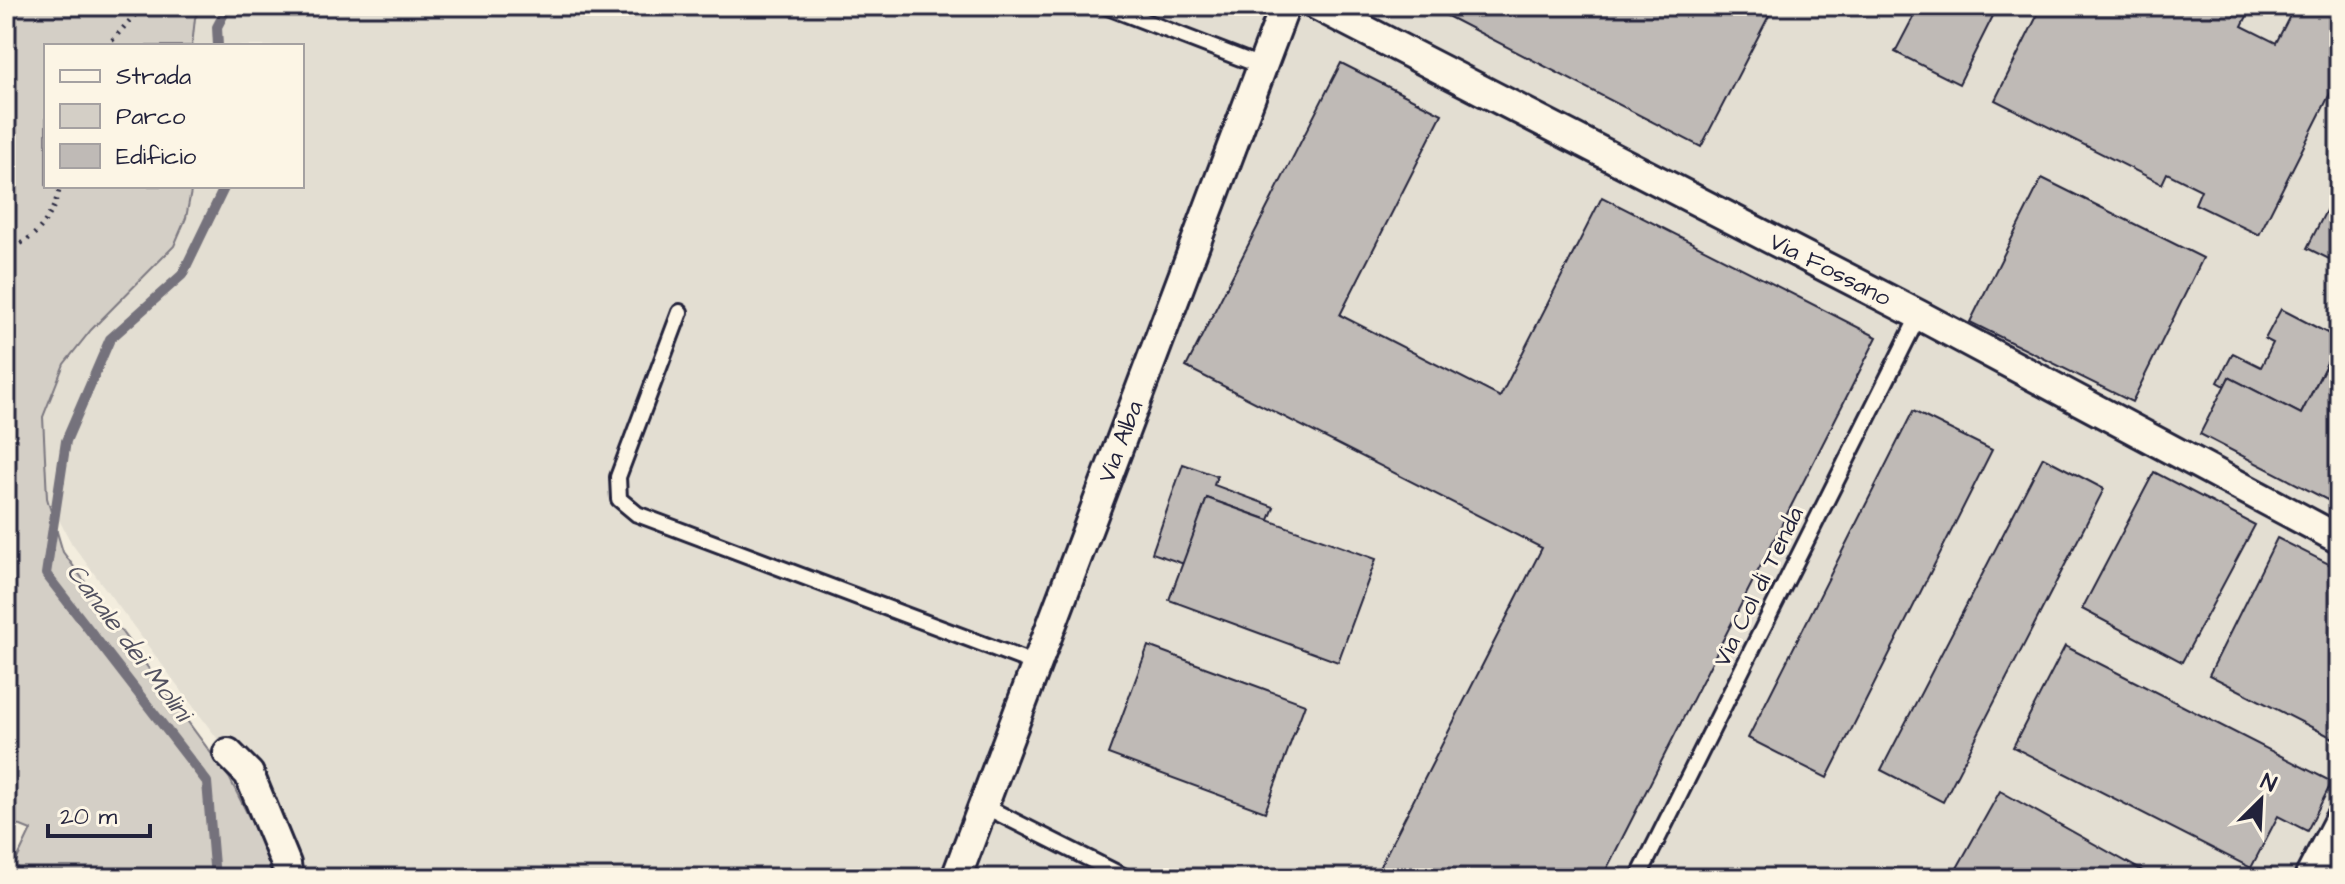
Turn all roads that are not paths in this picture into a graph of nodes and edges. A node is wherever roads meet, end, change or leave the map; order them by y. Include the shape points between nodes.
1 (1105, 6) edge
2 (1285, 6) edge
3 (1318, 6) edge
4 (1261, 66) junction
5 (680, 312) dead end
6 (1919, 315) junction
7 (2339, 539) edge
8 (1036, 664) junction
9 (228, 753) dead end
10 (984, 806) junction
11 (2339, 820) edge
12 (288, 878) edge
13 (956, 878) edge
14 (1127, 878) edge
15 (1638, 878) edge
16 (2309, 878) edge

1 - 4 lane
2 - 4 street, Via Alba
3 - 6 street, Via Fossano
4 - 8 street, Via Alba
5 - 8 lane via 618,477 619,499 637,514
6 - 7 street, Via Fossano
6 - 15 lane, Via Col di Tenda
8 - 10 street, Via Alba
9 - 12 street via 249,774
10 - 13 street, Via Alba
10 - 14 lane
11 - 16 street

